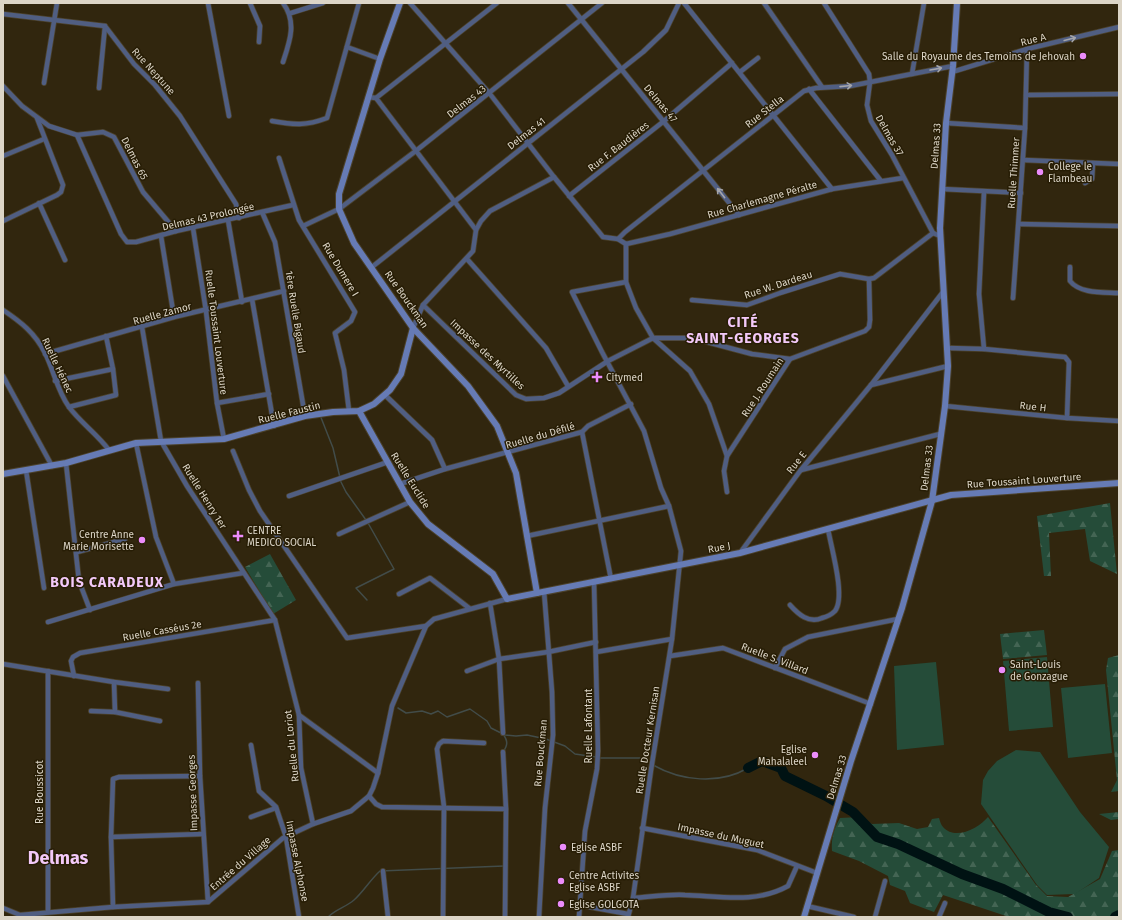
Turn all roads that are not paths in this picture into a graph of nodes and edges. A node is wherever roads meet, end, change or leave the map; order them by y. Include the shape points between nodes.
1 (57, 3) edge
2 (208, 3) edge
3 (250, 3) edge
4 (284, 3) edge
5 (323, 3) edge
6 (359, 3) edge
7 (400, 3) edge
8 (410, 3) edge
9 (497, 3) edge
10 (568, 3) edge
11 (602, 3) edge
12 (679, 3) edge
13 (684, 3) edge
14 (764, 3) edge
15 (824, 3) edge
16 (924, 3) edge
17 (957, 3) edge
18 (290, 13) junction
19 (3, 14) edge
20 (583, 19) junction
21 (55, 20) junction
22 (105, 26) junction
23 (1119, 27) edge
24 (259, 42) dead end
25 (446, 44) junction
26 (347, 47) junction
27 (1027, 49) junction
28 (758, 58) dead end
29 (380, 59) junction
30 (284, 62) dead end
31 (732, 63) junction
32 (953, 69) junction
33 (621, 70) junction
34 (740, 72) junction
35 (912, 74) junction
36 (870, 82) junction
37 (44, 83) dead end
38 (822, 87) junction
39 (99, 88) dead end
40 (4, 89) edge
41 (809, 89) junction
42 (490, 94) junction
43 (1119, 94) edge
44 (1026, 95) junction
45 (368, 97) junction
46 (376, 98) junction
47 (773, 115) junction
48 (229, 116) dead end
49 (37, 118) junction
50 (272, 121) dead end
51 (664, 121) junction
52 (946, 123) junction
53 (1025, 128) junction
54 (77, 134) junction
55 (44, 139) junction
56 (528, 143) junction
57 (417, 150) junction
58 (3, 156) edge
59 (279, 158) dead end
60 (1023, 160) junction
61 (1093, 163) junction
62 (1119, 164) edge
63 (704, 171) junction
64 (554, 177) junction
65 (903, 178) junction
66 (881, 181) junction
67 (1085, 183) dead end
68 (832, 189) junction
69 (942, 189) junction
70 (984, 192) junction
71 (1021, 193) junction
72 (569, 196) junction
73 (455, 201) junction
74 (39, 203) junction
75 (293, 205) junction
76 (338, 209) junction
77 (262, 212) junction
78 (739, 215) junction
79 (239, 218) junction
80 (228, 220) junction
81 (3, 221) edge
82 (1019, 224) junction
83 (303, 226) junction
84 (1119, 226) edge
85 (193, 228) junction
86 (476, 230) junction
87 (176, 231) junction
88 (933, 233) junction
89 (161, 236) junction
90 (940, 236) junction
91 (618, 239) junction
92 (626, 244) junction
93 (467, 259) junction
94 (65, 260) dead end
95 (1070, 267) dead end
96 (372, 268) junction
97 (869, 279) junction
98 (626, 282) junction
99 (284, 291) junction
100 (943, 292) junction
101 (1119, 293) edge
102 (1013, 298) dead end
103 (252, 299) junction
104 (692, 300) dead end
105 (242, 302) junction
106 (423, 305) junction
107 (3, 310) edge
108 (206, 311) junction
109 (174, 317) junction
110 (142, 327) junction
111 (413, 328) junction
112 (106, 336) junction
113 (653, 338) junction
114 (948, 348) junction
115 (984, 348) junction
116 (46, 354) junction
117 (790, 359) junction
118 (608, 360) junction
119 (948, 366) junction
120 (113, 368) junction
121 (3, 376) edge
122 (55, 381) junction
123 (871, 385) junction
124 (568, 386) junction
125 (269, 394) junction
126 (385, 395) junction
127 (217, 402) junction
128 (631, 404) junction
129 (945, 406) junction
130 (69, 407) junction
131 (349, 411) junction
132 (359, 411) junction
133 (304, 416) junction
134 (1067, 418) junction
135 (1119, 421) edge
136 (274, 426) junction
137 (582, 432) junction
138 (940, 434) junction
139 (224, 439) junction
140 (161, 441) junction
141 (136, 443) junction
142 (109, 450) junction
143 (233, 451) dead end
144 (508, 453) junction
145 (727, 456) junction
146 (388, 462) junction
147 (66, 463) junction
148 (52, 466) junction
149 (26, 470) junction
150 (445, 470) junction
151 (800, 471) junction
152 (3, 474) edge
153 (1119, 483) edge
154 (400, 484) junction
155 (727, 492) dead end
156 (289, 496) dead end
157 (932, 501) junction
158 (410, 502) junction
159 (669, 506) junction
160 (599, 521) junction
161 (828, 530) junction
162 (339, 534) dead end
163 (528, 536) junction
164 (125, 539) dead end
165 (77, 552) junction
166 (740, 553) junction
167 (680, 565) junction
168 (244, 574) junction
169 (611, 579) junction
170 (594, 582) junction
171 (174, 584) junction
172 (44, 588) dead end
173 (540, 592) junction
174 (399, 594) dead end
175 (507, 599) junction
176 (490, 603) junction
177 (790, 605) dead end
178 (469, 608) junction
179 (90, 610) junction
180 (898, 619) junction
181 (275, 620) junction
182 (48, 622) dead end
183 (426, 626) junction
184 (672, 639) junction
185 (596, 642) junction
186 (548, 652) junction
187 (596, 652) junction
188 (670, 656) junction
189 (499, 659) junction
190 (3, 664) edge
191 (775, 668) junction
192 (48, 671) junction
193 (467, 671) dead end
194 (74, 676) junction
195 (114, 682) junction
196 (198, 682) dead end
197 (168, 688) dead end
198 (871, 704) junction
199 (91, 710) dead end
200 (115, 712) junction
201 (299, 715) junction
202 (160, 721) dead end
203 (503, 733) dead end
204 (484, 743) dead end
205 (251, 745) dead end
206 (503, 752) dead end
207 (378, 773) junction
208 (200, 776) junction
209 (369, 796) junction
210 (444, 807) junction
211 (276, 808) junction
212 (506, 809) junction
213 (251, 817) dead end
214 (313, 824) junction
215 (642, 828) junction
216 (203, 834) junction
217 (111, 836) junction
218 (284, 837) junction
219 (797, 866) junction
220 (383, 871) dead end
221 (817, 873) junction
222 (885, 881) dead end
223 (633, 898) junction
224 (208, 902) junction
225 (945, 904) dead end
226 (579, 905) junction
227 (807, 906) junction
228 (113, 907) junction
229 (3, 908) edge
230 (48, 912) junction
231 (628, 915) edge
232 (299, 917) edge
233 (388, 917) edge
234 (443, 917) edge
235 (505, 917) edge
236 (539, 917) edge
237 (579, 917) edge
238 (804, 917) edge
239 (854, 917) edge
240 (875, 917) edge
241 (939, 917) edge

1 - 21 street
2 - 48 street
3 - 24 street via 260,26
4 - 18 street
5 - 18 street
6 - 26 street
7 - 29 street, Rue Bouckman
8 - 25 street
9 - 25 street
10 - 20 street, Delmas 47
11 - 20 street, Delmas 43
12 - 33 street, Delmas 41 via 666,30
13 - 31 street
14 - 38 street
15 - 36 street via 868,74
16 - 35 street
17 - 32 street, Delmas 33
18 - 30 street via 291,36
19 - 21 street
20 - 33 street, Delmas 47
20 - 42 street, Delmas 43
21 - 22 street
21 - 37 street
22 - 39 street
22 - 79 street, Rue Neptune via 134,64 180,116 236,204
27 -> 23 street, Rue A
25 - 42 street
25 - 46 street
26 - 29 street
26 - 50 street via 327,118 297,126
27 - 32 street, Rue A
27 - 44 street, Ruelle Thimmer
28 - 34 street
29 - 45 street, Rue Bouckman
31 - 34 street
31 - 51 street, Rue F. Baudières
35 -> 32 street, Rue Stella
32 - 52 street, Delmas 33
33 - 51 street, Delmas 47
33 - 56 street, Delmas 41
34 - 47 street
35 - 36 street, Rue Stella
38 -> 36 street, Rue Stella
36 - 65 street, Delmas 37 via 866,105 868,116
38 - 41 street, Rue Stella
40 - 49 street, Delmas 65
41 - 47 street, Rue Stella
41 - 66 street
42 - 56 street
42 - 57 street, Delmas 43
43 - 44 street
44 - 53 street, Ruelle Thimmer
45 - 46 street
45 - 76 street, Rue Bouckman via 338,194
46 - 57 street
47 - 63 street, Rue Stella
47 - 68 street
49 - 54 street, Delmas 65 via 49,126
49 - 55 street
51 - 63 street, Delmas 47
51 - 72 street, Rue F. Baudières
52 - 53 street
52 - 69 street, Delmas 33
53 - 60 street, Ruelle Thimmer
54 - 87 street, Delmas 65 via 103,132 114,137 143,192
54 - 89 street, Delmas 43 Prolongée via 121,234 127,242
55 - 58 street
55 - 74 street via 63,185 57,195
56 - 64 street
56 - 73 street, Delmas 41
57 - 73 street
57 - 76 street, Delmas 43
59 - 75 street, Rue Dumere I
60 - 61 street
60 - 71 street, Ruelle Thimmer
61 - 62 street
61 - 67 street via 1092,179
78 -> 63 street, Delmas 47
63 - 91 street, Rue Stella
64 - 72 street
64 - 86 street via 490,212
65 - 66 street, Rue Charlemagne Péralte
65 - 88 street, Delmas 37
66 - 68 street, Rue Charlemagne Péralte
68 - 78 street, Rue Charlemagne Péralte
69 - 70 street
69 - 90 street, Delmas 33
70 - 71 street
70 - 115 street via 979,294
71 - 82 street, Ruelle Thimmer
72 - 91 street via 603,237
73 - 86 street
73 - 96 street, Delmas 41
74 - 81 street
74 - 94 street
75 - 77 street, Delmas 43 Prolongée
75 - 83 street, Rue Dumere I
76 - 83 street, Delmas 43
76 - 96 street, Rue Bouckman via 354,243
77 - 79 street, Delmas 43 Prolongée
77 - 99 street, 1ère Ruelle Bigaud via 275,242
78 - 92 street, Rue Charlemagne Péralte
79 - 80 street, Delmas 43 Prolongée
80 - 85 street, Delmas 43 Prolongée
80 - 105 street
82 - 84 street
82 - 102 street, Ruelle Thimmer
83 - 131 street, Rue Dumere I via 355,312 351,321 335,333 343,364
85 - 87 street, Delmas 43 Prolongée
85 - 108 street, Ruelle Toussaint Louverture
86 - 93 street via 473,251
87 - 89 street, Delmas 43 Prolongée
88 - 90 street
88 - 97 street via 874,278
89 - 109 street
90 - 100 street, Delmas 33
91 - 92 street
92 - 98 street
93 - 106 street
93 - 124 street via 546,348
95 - 101 street via 1070,281 1074,286 1097,292
96 - 111 street, Rue Bouckman
97 - 104 street, Rue W. Dardeau via 840,274 747,305
97 - 117 street, Rue J. Roumain via 869,327 865,331
98 - 113 street via 636,308
98 - 118 street via 572,292
99 - 103 street, Ruelle Zamor
99 - 133 street, 1ère Ruelle Bigaud
100 - 114 street, Delmas 33
100 - 123 street, Rue E
103 - 105 street, Ruelle Zamor
103 - 125 street
105 - 108 street, Ruelle Zamor
106 - 111 street
106 - 124 street, Impasse des Myrtilles via 521,398 544,398 559,393
107 - 116 street, Ruelle Hénec via 18,319 33,334
108 - 109 street, Ruelle Zamor
108 - 127 street, Ruelle Toussaint Louverture
109 - 110 street, Ruelle Zamor
110 - 112 street, Ruelle Zamor
110 - 140 street
111 - 126 street via 401,374
111 - 144 street, Rue Bouckman via 468,386 497,426
112 - 116 street, Ruelle Zamor
112 - 120 street
113 - 117 street via 692,338 752,354
113 - 118 street
113 - 145 street via 690,371 709,404
114 - 115 street
114 - 119 street, Delmas 33
115 - 134 street via 1065,357
116 - 122 street, Ruelle Hénec
117 - 145 street, Rue J. Roumain
118 - 124 street
118 - 128 street
119 - 123 street
119 - 129 street, Delmas 33
120 - 122 street
120 - 130 street via 117,392 113,396
121 - 148 street
122 - 130 street, Ruelle Hénec
123 - 151 street, Rue E
125 - 127 street
125 - 136 street
126 - 132 street
126 - 150 street via 432,440
127 - 139 street, Ruelle Toussaint Louverture
128 - 137 street, Ruelle du Défilé via 588,426
128 - 159 street via 644,431
129 - 134 street, Rue H
129 - 138 street, Delmas 33
130 - 142 street, Ruelle Hénec
131 - 132 street, Ruelle Faustin
131 - 133 street, Ruelle Faustin
132 - 146 street, Ruelle Euclide
133 - 136 street, Ruelle Faustin
134 - 135 street, Rue H
136 - 139 street, Ruelle Faustin
137 - 144 street, Ruelle du Défilé
137 - 160 street
138 - 151 street
138 - 157 street, Delmas 33
139 - 140 street, Ruelle Faustin
140 - 141 street, Ruelle Faustin
140 - 168 street, Ruelle Henry 1er
141 - 142 street, Ruelle Faustin
141 - 171 street via 156,537
142 - 147 street, Ruelle Faustin
143 - 183 street via 260,511 347,638
144 - 150 street, Ruelle du Défilé
144 - 163 street, Rue Bouckman via 516,473
145 - 155 street, Rue J. Roumain via 724,471
146 - 154 street, Ruelle Euclide
146 - 156 street
147 - 148 street, Ruelle Faustin
147 - 165 street
148 - 149 street, Ruelle Faustin
149 - 152 street, Ruelle Faustin
149 - 172 street
150 - 154 street, Ruelle du Défilé
151 - 166 street, Rue E
153 - 157 street, Rue Toussaint Louverture via 951,496
154 - 158 street, Ruelle Euclide
157 - 161 street, Rue J
157 - 180 street, Delmas 33
158 - 162 street
158 - 175 street, Ruelle Euclide via 428,524 494,574
159 - 160 street
159 - 167 street via 681,551
160 - 163 street
160 - 169 street
161 - 166 street, Rue J
161 - 177 street via 840,590 835,610 819,620 809,619
163 - 173 street, Rue Bouckman
164 - 165 street
165 - 179 street via 79,581
166 - 167 street, Rue J
167 - 169 street, Rue J
167 - 184 street, Ruelle Docteur Kernisan
168 - 171 street
168 - 181 street, Ruelle Henry 1er
169 - 170 street, Rue J
170 - 173 street, Rue J
170 - 185 street, Ruelle Lafontant
171 - 179 street
173 - 175 street, Rue J
173 - 186 street, Rue Bouckman
174 - 178 street via 430,578
175 - 176 street
176 - 178 street
176 - 189 street
178 - 183 street via 434,619
179 - 182 street
180 - 191 street via 808,637 785,649
180 - 198 street, Delmas 33
181 - 194 street, Ruelle Casséus 2e via 80,653 71,661
181 - 201 street, Ruelle du Loriot
183 - 207 street via 392,706
184 - 187 street
184 - 188 street, Ruelle Docteur Kernisan
185 - 186 street
185 - 187 street, Ruelle Lafontant
186 - 189 street
186 - 236 street, Rue Bouckman via 553,735 544,808
187 - 226 street, Ruelle Lafontant via 597,769 585,831
188 - 191 street, Ruelle S. Villard via 723,648
188 - 215 street, Ruelle Docteur Kernisan
189 - 193 street
189 - 203 street
190 - 192 street
191 - 198 street, Ruelle S. Villard
192 - 194 street
192 - 230 street, Rue Boussicot
194 - 195 street
195 - 197 street
195 - 200 street
196 - 208 street, Impasse Georges
198 - 221 street, Delmas 33
199 - 200 street
200 - 202 street
201 - 207 street
201 - 214 street, Ruelle du Loriot via 301,768
204 - 210 street via 443,741 439,744 437,755
205 - 211 street, Impasse Alphonse via 259,790
206 - 212 street
207 - 209 street
208 - 216 street, Impasse Georges
208 - 217 street via 119,776 113,779
209 - 210 street via 382,807
209 - 214 street, Entrée du Village via 343,815
210 - 212 street
210 - 234 street
211 - 213 street
211 - 218 street, Impasse Alphonse
212 - 235 street
214 - 218 street, Entrée du Village
215 - 219 street, Impasse du Muguet via 757,850
215 - 223 street, Ruelle Docteur Kernisan
216 - 217 street
216 - 224 street, Impasse Georges
217 - 228 street
218 - 224 street, Entrée du Village
218 - 232 street, Impasse Alphonse
219 - 221 street, Impasse du Muguet
219 - 223 street via 788,886 766,894 743,898 685,895
220 - 233 street
221 - 227 street, Delmas 33
222 - 240 street
223 - 231 street, Ruelle Docteur Kernisan
224 - 228 street, Entrée du Village
225 - 241 street
226 - 231 street
226 - 237 street, Ruelle Lafontant
227 - 238 street, Delmas 33
227 - 239 street
228 - 230 street, Entrée du Village
229 - 230 street, Entrée du Village via 20,915

